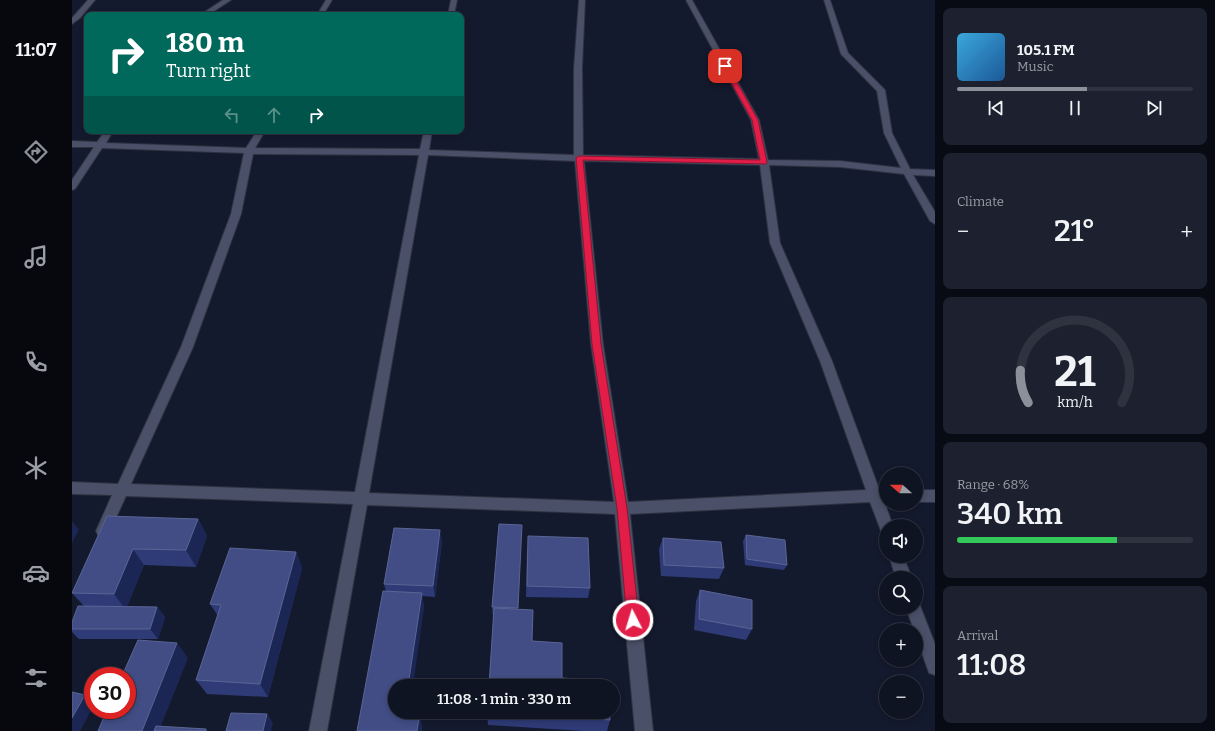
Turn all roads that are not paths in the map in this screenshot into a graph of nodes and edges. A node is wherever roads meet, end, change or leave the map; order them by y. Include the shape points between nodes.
1 (92, 0) edge
2 (228, 0) edge
3 (329, 0) edge
4 (454, 0) edge
5 (582, 0) edge
6 (689, 0) edge
7 (827, 0) edge
8 (208, 12) edge
9 (322, 12) edge
10 (452, 12) edge
11 (72, 22) edge
12 (107, 134) edge
13 (259, 134) edge
14 (427, 134) edge
15 (72, 144) edge
16 (99, 145) junction
17 (249, 151) junction
18 (424, 152) junction
19 (579, 158) junction
20 (764, 162) junction
21 (907, 172) junction
22 (935, 173) edge
23 (72, 187) edge
24 (935, 221) edge
25 (72, 488) edge
26 (123, 489) junction
27 (879, 493) edge
28 (879, 495) edge
29 (923, 496) edge
30 (935, 496) edge
31 (362, 498) junction
32 (622, 508) junction
33 (99, 540) edge
34 (916, 615) edge
35 (935, 667) edge
36 (318, 731) edge
37 (644, 731) edge

1 - 11 street
2 - 8 street
3 - 9 street
4 - 10 street
5 - 19 street via 578,68
6 - 20 street via 755,120
7 - 21 street via 845,54 881,90 888,132
12 - 16 street
13 - 17 street
14 - 18 street
15 - 16 street
16 - 17 street
16 - 23 street
17 - 18 street
17 - 26 street via 236,214 187,348
18 - 19 street
18 - 31 street
19 - 20 street
19 - 32 street via 597,344
20 - 21 street via 840,164
20 - 27 street via 776,243
21 - 22 street
21 - 24 street
25 - 26 street
26 - 31 street
26 - 33 street
28 - 32 street
29 - 30 street
31 - 32 street
31 - 36 street
32 - 37 street
34 - 35 street

